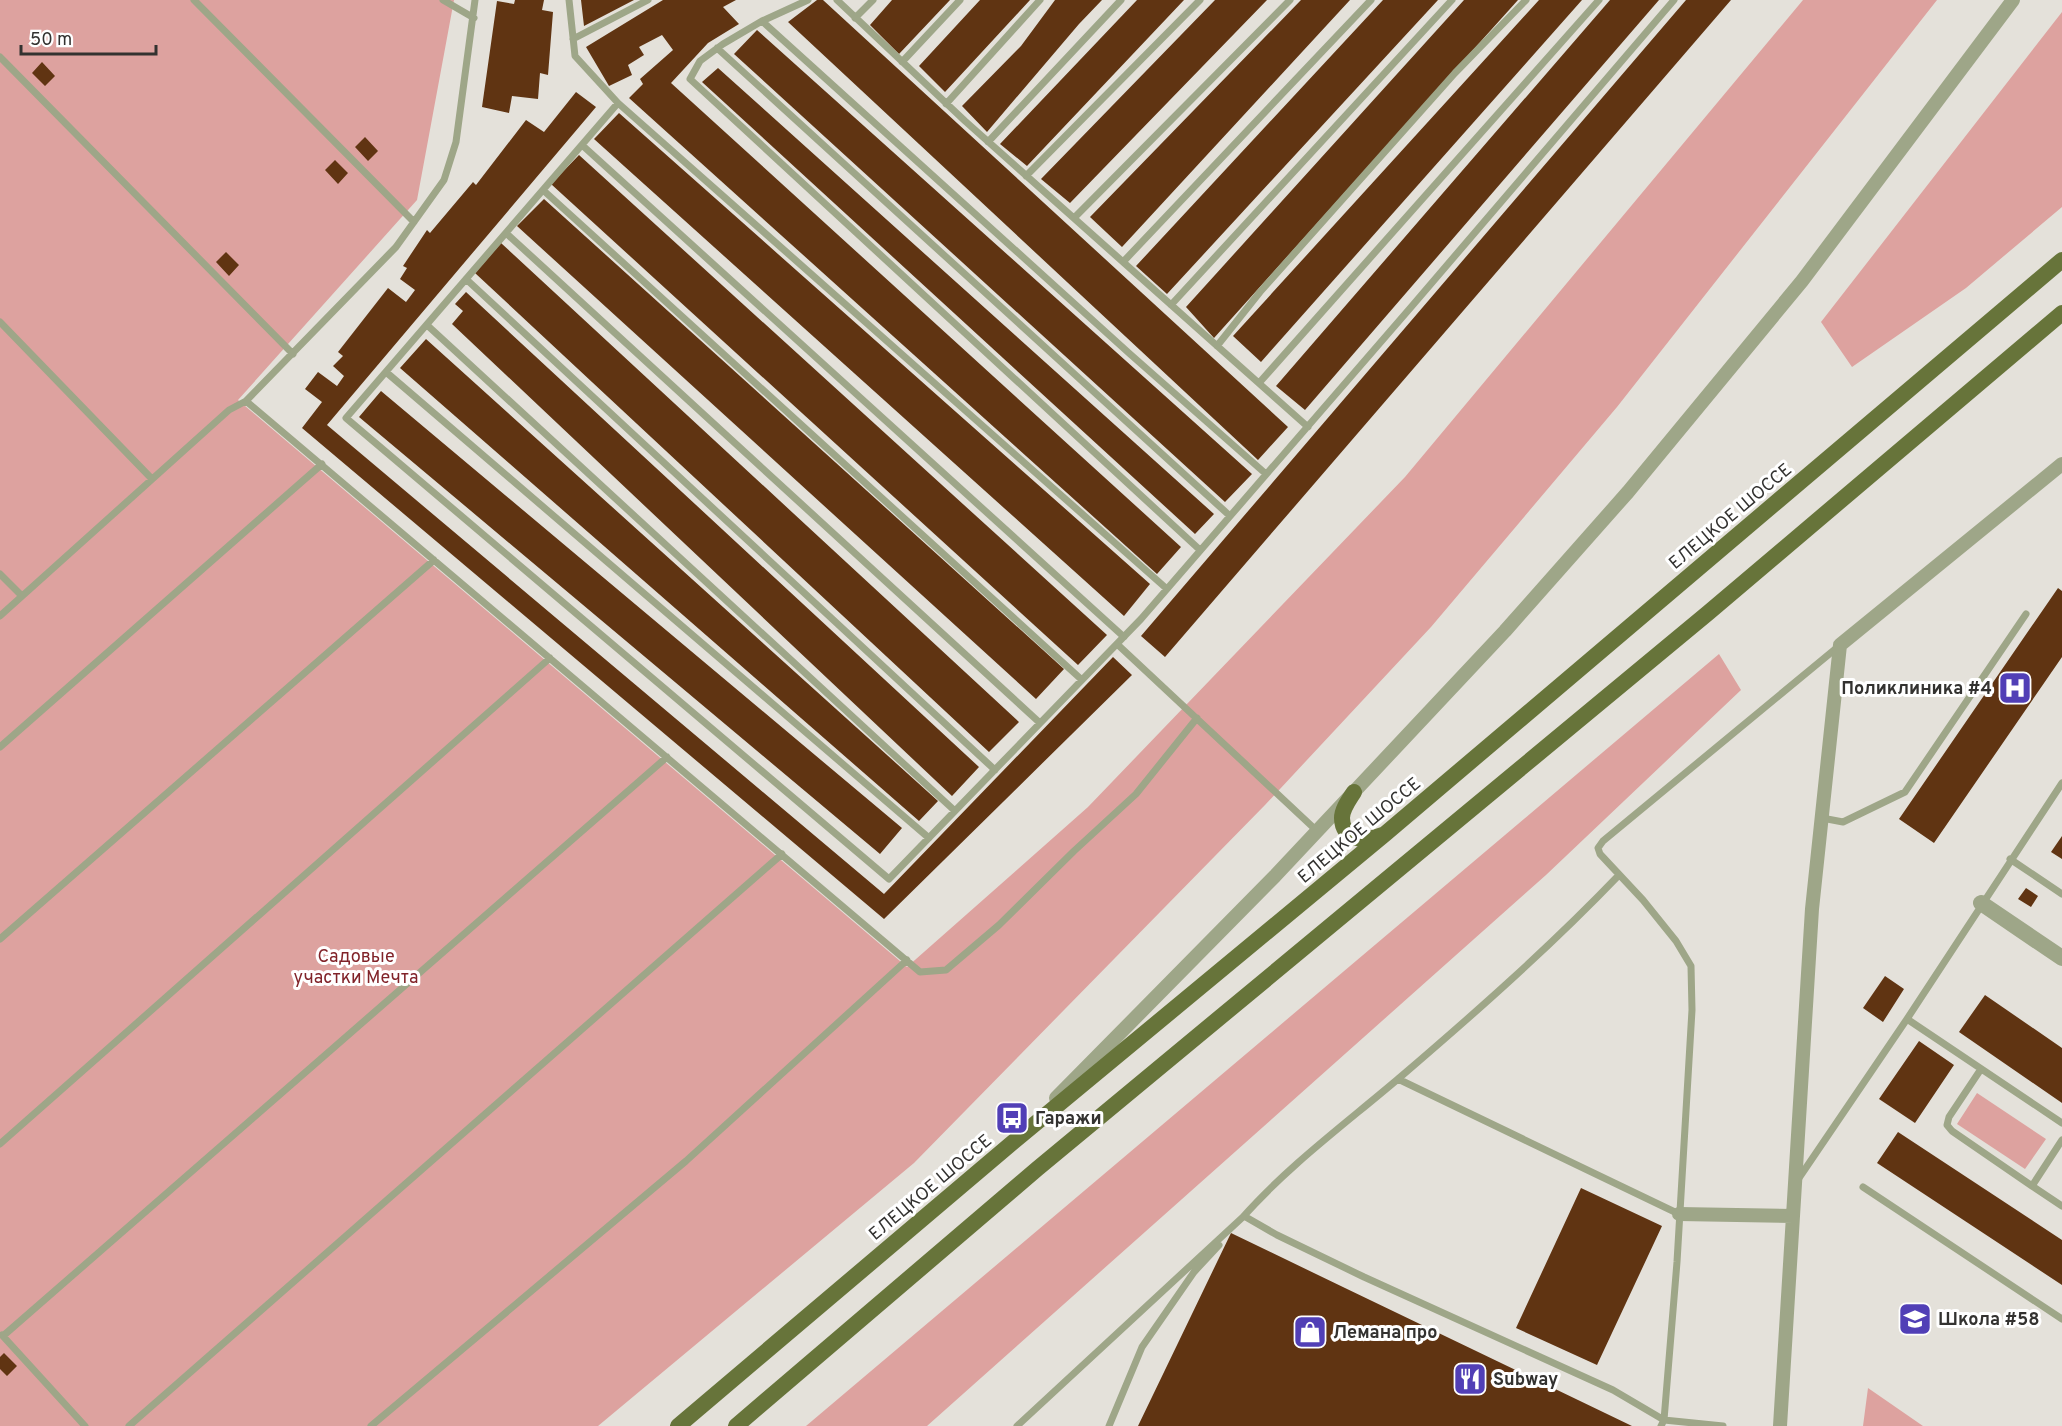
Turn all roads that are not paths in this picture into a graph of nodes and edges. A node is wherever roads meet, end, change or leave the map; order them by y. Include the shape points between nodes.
1 (194, 0) edge
2 (443, 0) edge
3 (476, 0) edge
4 (569, 0) edge
5 (648, 0) edge
6 (808, 0) edge
7 (837, 0) edge
8 (873, 0) edge
9 (960, 0) edge
10 (1041, 0) edge
11 (1121, 0) edge
12 (1200, 0) edge
13 (1290, 0) edge
14 (1371, 0) edge
15 (1452, 0) edge
16 (1526, 0) edge
17 (1599, 0) edge
18 (1674, 0) edge
19 (2013, 0) edge
20 (474, 18) junction
21 (855, 18) junction
22 (762, 21) junction
23 (573, 39) junction
24 (717, 48) junction
25 (0, 57) edge
26 (902, 62) junction
27 (618, 103) junction
28 (946, 104) junction
29 (988, 142) junction
30 (582, 145) junction
31 (1026, 176) junction
32 (543, 190) junction
33 (1074, 218) junction
34 (414, 222) junction
35 (506, 233) junction
36 (2062, 260) edge
37 (1123, 262) junction
38 (466, 279) junction
39 (1171, 305) junction
40 (2062, 313) edge
41 (0, 322) edge
42 (427, 325) junction
43 (1217, 346) junction
44 (293, 354) junction
45 (386, 372) junction
46 (1259, 383) junction
47 (246, 400) junction
48 (1308, 427) junction
49 (322, 464) junction
50 (2062, 464) edge
51 (1266, 474) junction
52 (152, 479) junction
53 (1230, 516) junction
54 (1200, 550) junction
55 (434, 560) junction
56 (0, 574) edge
57 (1167, 589) junction
58 (22, 596) junction
59 (2026, 614) dead end
60 (0, 616) edge
61 (1124, 637) junction
62 (1117, 644) junction
63 (1840, 645) junction
64 (550, 658) junction
65 (1082, 680) junction
66 (1197, 718) junction
67 (1040, 723) junction
68 (0, 747) edge
69 (667, 757) junction
70 (995, 770) junction
71 (2062, 783) edge
72 (1354, 792) junction
73 (955, 811) junction
74 (1822, 818) junction
75 (1317, 831) junction
76 (1385, 834) junction
77 (929, 838) junction
78 (782, 854) junction
79 (2010, 860) junction
80 (1619, 875) junction
81 (2062, 894) edge
82 (1981, 903) junction
83 (0, 939) edge
84 (2062, 958) edge
85 (907, 960) junction
86 (1907, 1019) junction
87 (1981, 1069) junction
88 (1398, 1079) junction
89 (2062, 1123) edge
90 (2062, 1140) edge
91 (1012, 1143) junction
92 (0, 1144) edge
93 (1795, 1183) junction
94 (1863, 1186) dead end
95 (2032, 1186) junction
96 (2062, 1206) edge
97 (1679, 1214) junction
98 (1244, 1216) junction
99 (1793, 1216) junction
100 (2062, 1319) edge
101 (2, 1335) edge
102 (1662, 1423) edge
103 (85, 1426) edge
104 (129, 1426) edge
105 (371, 1426) edge
106 (678, 1426) edge
107 (736, 1426) edge
108 (1017, 1426) edge
109 (1109, 1426) edge
110 (1723, 1426) edge
111 (1780, 1426) edge

1 - 34 lane
2 - 20 lane
3 - 20 lane
4 - 23 lane
5 - 23 lane
6 - 22 lane
7 - 21 lane
8 - 21 lane
9 - 26 lane
10 - 28 lane
11 - 29 lane
12 - 31 lane
13 - 33 lane
14 - 37 lane
15 - 39 lane
16 - 43 lane via 1361,178
17 - 46 lane
18 - 48 lane
19 - 72 street via 1802,281 1629,492
20 - 34 lane via 456,142 444,180
21 - 26 lane
22 - 24 lane
22 - 51 lane
23 - 27 lane via 575,56
24 - 53 lane
24 - 54 lane via 700,61 690,79
25 - 44 lane
26 - 28 lane
27 - 30 lane
27 - 57 lane
28 - 29 lane
29 - 31 lane
30 - 32 lane
30 - 61 lane
31 - 33 lane
32 - 35 lane
32 - 65 lane
33 - 37 lane
34 - 44 lane via 396,247
35 - 38 lane
35 - 67 lane
36 - 76 main road, ЕЛЕЦКОЕ ШОССЕ
37 - 39 lane
38 - 42 lane
38 - 70 lane
39 - 43 lane
40 - 107 main road via 1708,613 1037,1169
41 - 52 lane
42 - 45 lane
42 - 73 lane
43 - 46 lane
44 - 47 lane
45 - 77 lane
45 - 77 lane via 346,418 889,879
46 - 48 lane
47 - 49 lane
47 - 52 lane via 229,410
48 - 51 lane
49 - 55 lane
49 - 68 lane
50 - 63 street
51 - 53 lane
52 - 58 lane
53 - 54 lane
54 - 57 lane
55 - 64 lane
55 - 83 lane
56 - 58 lane
57 - 61 lane
58 - 60 lane
59 - 74 lane via 1905,792 1843,822
61 - 62 lane
62 - 65 lane
62 - 66 lane
63 - 74 street
63 - 80 lane via 1603,841 1598,848 1600,854
64 - 69 lane
64 - 92 lane
65 - 67 lane
66 - 75 lane
66 - 85 lane via 1136,794 999,925 946,970 920,972
67 - 70 lane
69 - 78 lane
69 - 101 lane
70 - 73 lane
71 - 79 lane
72 - 75 street
72 - 76 main road via 1344,810 1345,829 1354,838 1364,840
73 - 77 lane
74 - 93 street via 1812,909
75 - 91 street
76 - 91 main road, ЕЛЕЦКОЕ ШОССЕ
78 - 85 lane
78 - 104 lane
79 - 81 lane
79 - 82 lane
80 - 88 lane
80 - 97 lane via 1676,941 1691,966 1692,1010
82 - 84 street
82 - 86 lane
85 - 105 lane via 686,1161
86 - 87 lane
86 - 93 lane
87 - 89 lane
87 - 95 lane via 1947,1125
88 - 97 lane
88 - 98 lane
90 - 95 lane
91 - 106 main road, ЕЛЕЦКОЕ ШОССЕ
93 - 99 street
94 - 100 lane
95 - 96 lane
97 - 99 street
97 - 102 lane
98 - 102 lane via 1375,1282 1613,1390
98 - 108 lane
98 - 109 lane via 1194,1272 1142,1347
99 - 111 street
101 - 103 lane
102 - 110 lane

